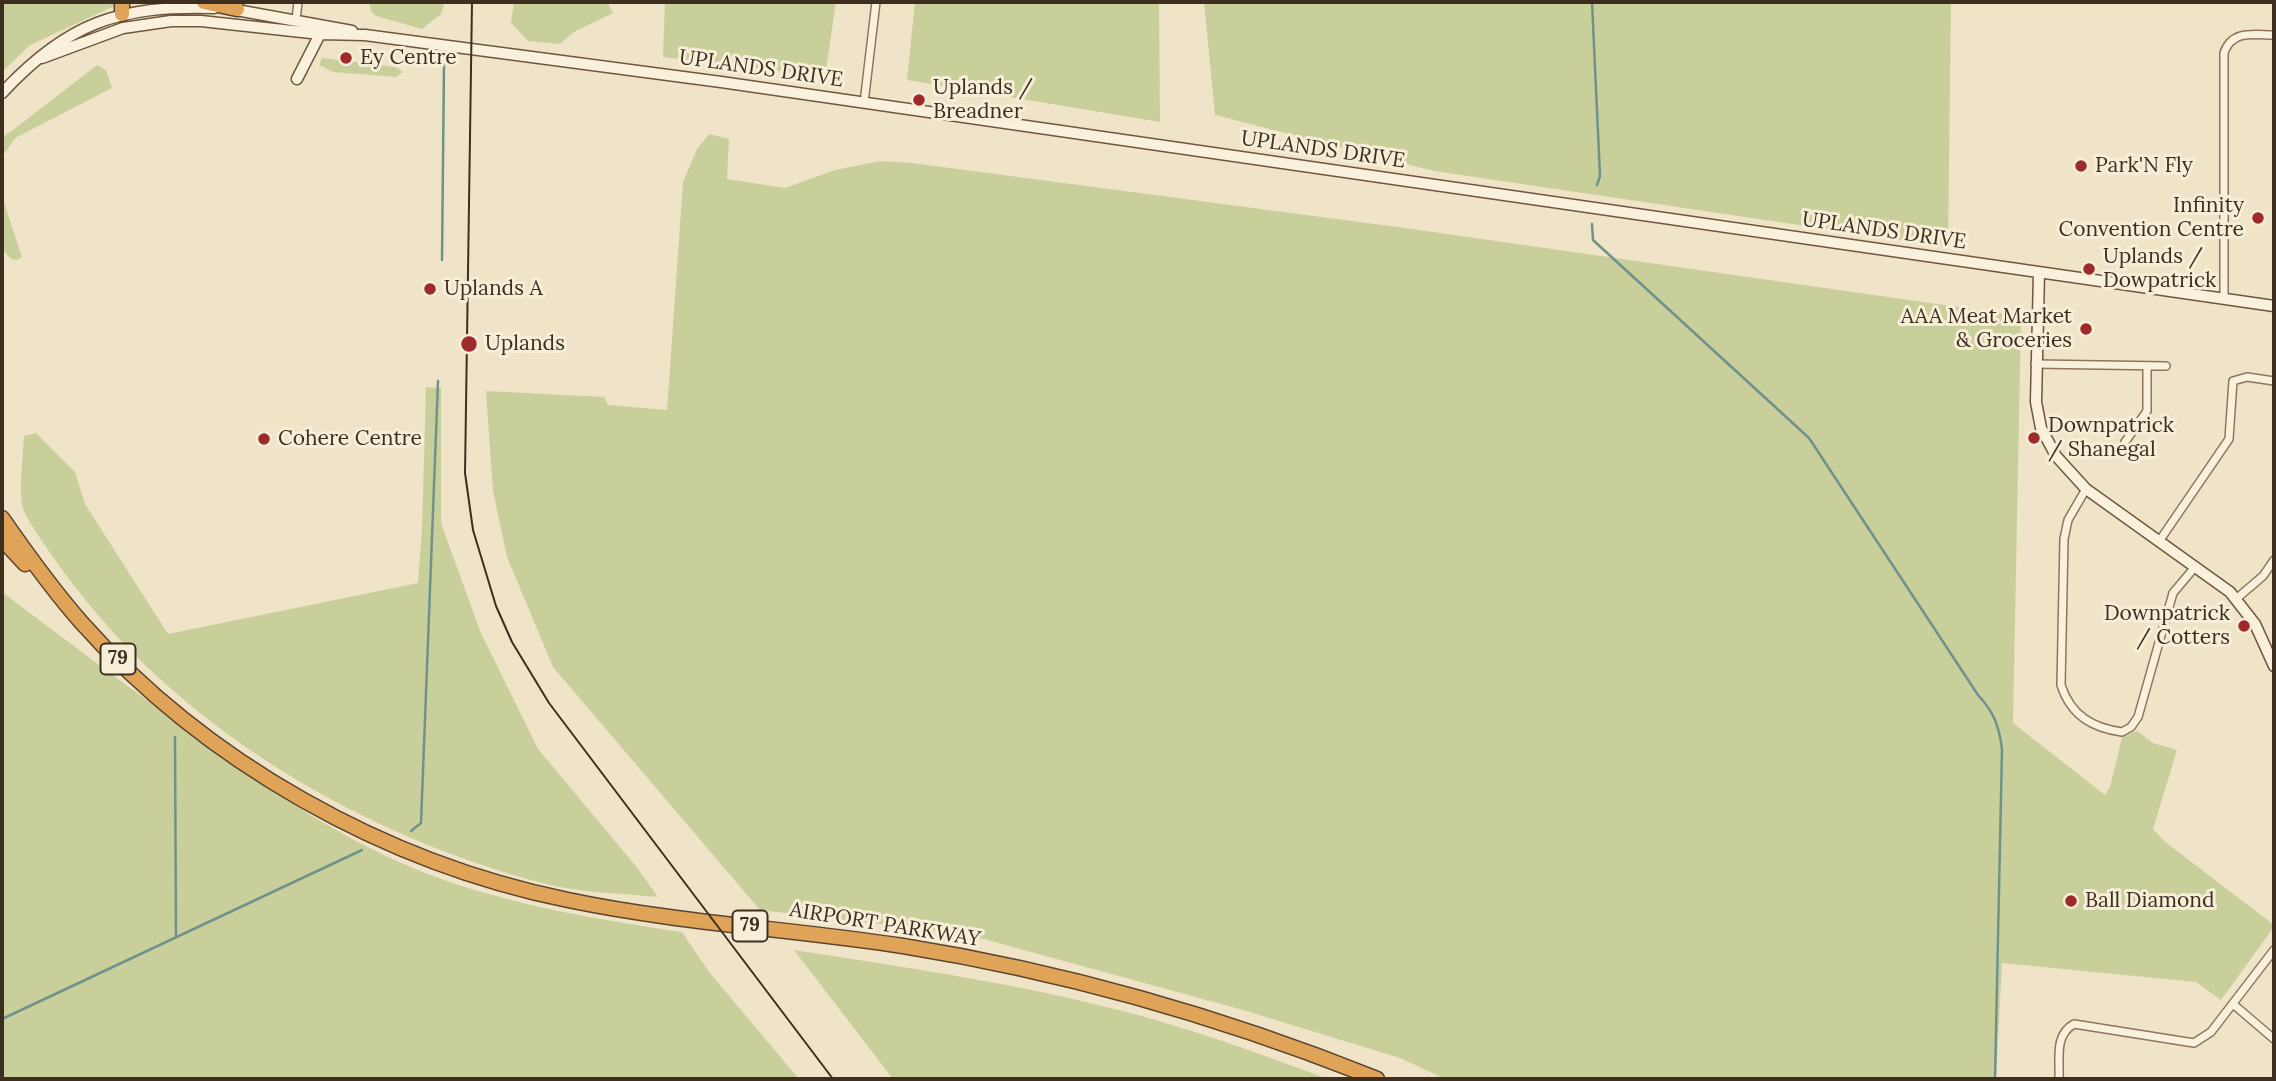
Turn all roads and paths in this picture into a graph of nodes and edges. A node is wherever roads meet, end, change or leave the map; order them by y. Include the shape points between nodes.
1 (204, 2) edge
2 (298, 2) edge
3 (876, 2) edge
4 (237, 9) junction
5 (122, 15) edge
6 (296, 20) junction
7 (320, 34) junction
8 (365, 35) junction
9 (2274, 35) edge
10 (297, 79) dead end
11 (2, 93) edge
12 (864, 103) junction
13 (2039, 273) junction
14 (2224, 299) junction
15 (2274, 306) edge
16 (2035, 363) junction
17 (2147, 366) junction
18 (2166, 366) dead end
19 (2274, 381) edge
20 (2125, 442) dead end
21 (2086, 489) junction
22 (2, 505) edge
23 (2, 518) edge
24 (2, 539) edge
25 (2160, 540) junction
26 (2274, 560) edge
27 (2195, 568) junction
28 (40, 570) junction
29 (2236, 599) junction
30 (81, 622) junction
31 (2274, 666) edge
32 (2274, 950) edge
33 (2233, 1004) junction
34 (2274, 1039) edge
35 (1377, 1079) edge
36 (2059, 1079) edge

1 - 4 highway
2 - 6 street
3 - 12 street
4 - 5 main road, UPLANDS DRIVE via 180,7
4 - 6 main road, UPLANDS DRIVE
5 - 7 main road, UPLANDS DRIVE
5 - 11 main road, UPLANDS DRIVE via 82,28 52,46
6 - 8 main road, UPLANDS DRIVE
7 - 8 main road, UPLANDS DRIVE
7 - 10 main road
8 - 12 main road, UPLANDS DRIVE
9 - 14 street via 2242,34 2224,52
12 - 13 main road, UPLANDS DRIVE
13 - 14 main road, UPLANDS DRIVE
13 - 16 main road
14 - 15 main road, UPLANDS DRIVE
16 - 17 street
16 - 21 main road via 2041,428 2056,456
17 - 18 street
17 - 20 street via 2147,411
19 - 25 street via 2246,377 2234,381 2229,439
21 - 25 main road
21 - 27 street via 2068,520 2064,539 2061,685 2068,703 2094,727 2123,732 2138,717 2173,593
22 - 28 highway
23 - 28 highway, AIRPORT PARKWAY / 79
24 - 30 highway
25 - 27 main road
26 - 29 street
27 - 29 main road
28 - 30 highway, AIRPORT PARKWAY / 79
29 - 31 main road via 2255,624
30 - 35 highway, AIRPORT PARKWAY / 79 via 165,701 267,778 344,820 478,877 611,908 905,947 1014,968 1196,1015
32 - 33 street
33 - 34 street
33 - 36 street via 2211,1032 2194,1043 2074,1024 2060,1037

